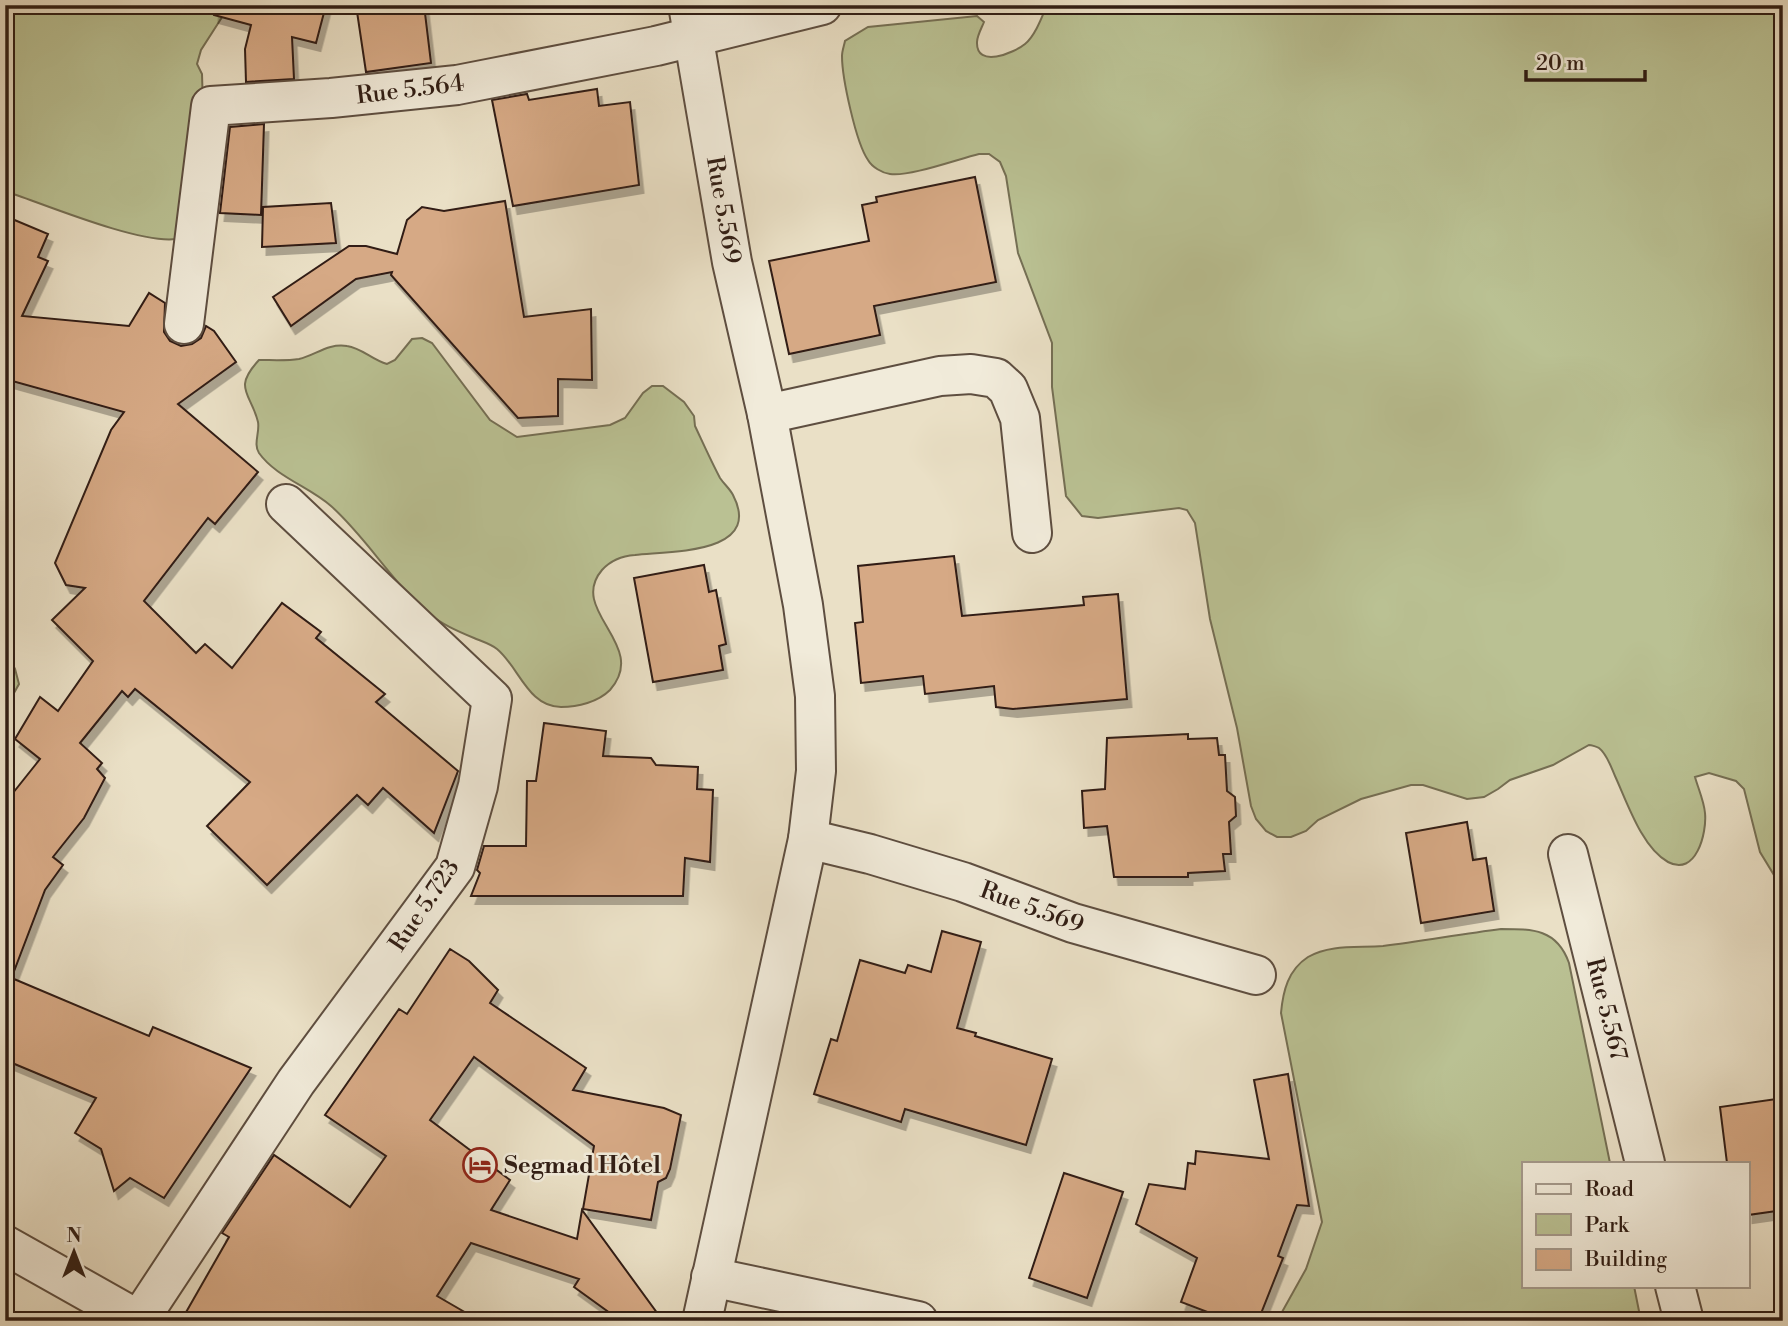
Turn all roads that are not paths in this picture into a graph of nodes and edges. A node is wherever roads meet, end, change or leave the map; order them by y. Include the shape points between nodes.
1 (822, 5) edge
2 (691, 21) edge
3 (184, 324) dead end
4 (767, 414) junction
5 (286, 504) dead end
6 (1032, 533) dead end
7 (808, 839) junction
8 (1568, 854) dead end
9 (1256, 975) dead end
10 (1645, 1162) edge
11 (5, 1245) edge
12 (711, 1278) junction
13 (1676, 1288) edge
14 (139, 1320) edge
15 (702, 1321) edge
16 (918, 1321) edge
17 (1684, 1321) edge

1 - 2 street, Rue 5.564
2 - 3 street, Rue 5.564 via 642,49 457,85 211,106
2 - 4 street, Rue 5.569 via 732,262
4 - 6 street via 940,376 996,377 1008,389 1020,418
4 - 7 street, Rue 5.569 via 815,696 816,771
5 - 14 street, Rue 5.723 via 492,699 478,786 455,867 296,1082
7 - 9 street, Rue 5.569 via 884,858 1073,923
7 - 12 street, Rue 5.569
8 - 10 street, Rue 5.567
11 - 14 street
12 - 15 street, Rue 5.569
12 - 16 street
13 - 17 street

